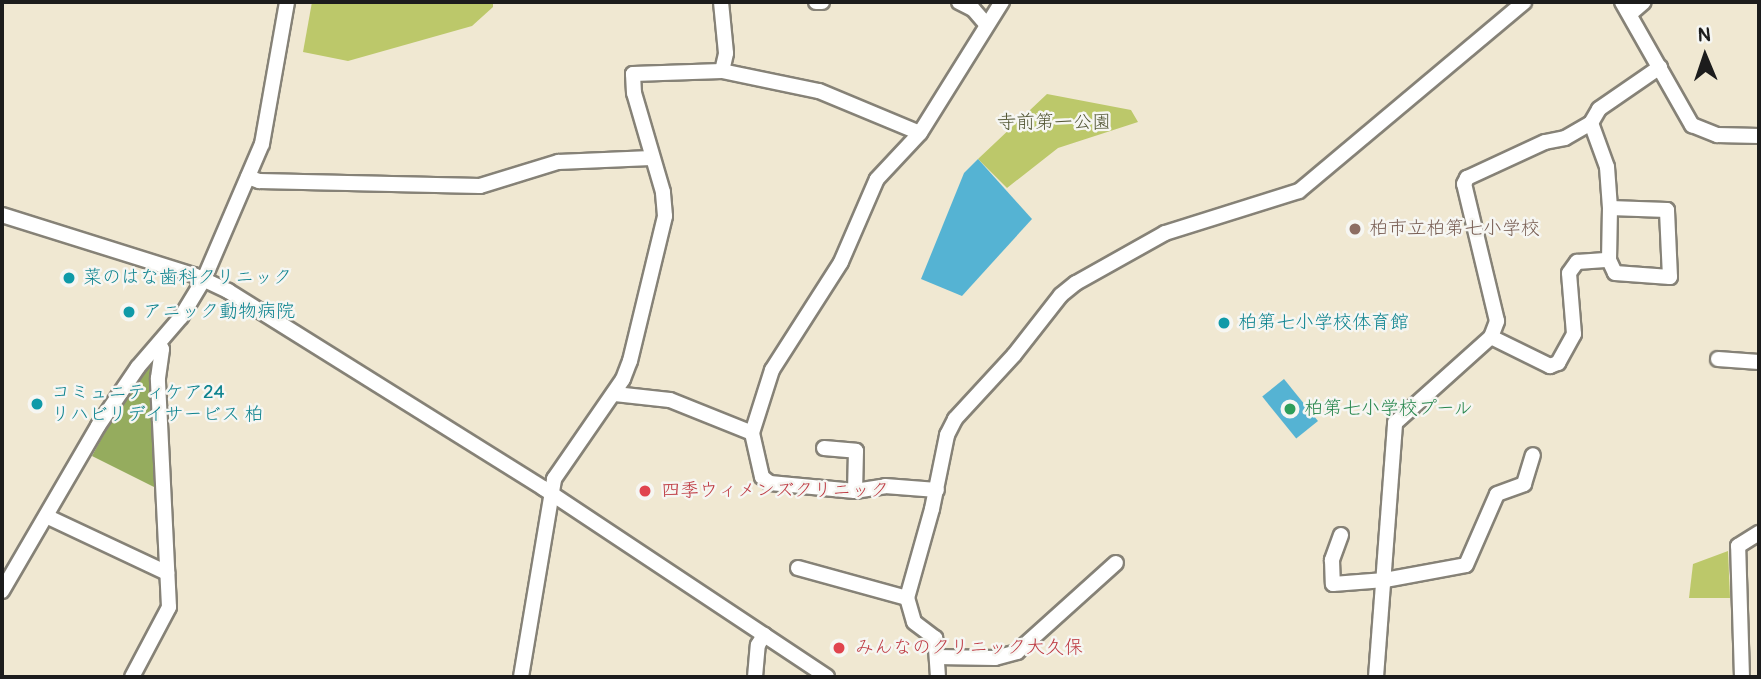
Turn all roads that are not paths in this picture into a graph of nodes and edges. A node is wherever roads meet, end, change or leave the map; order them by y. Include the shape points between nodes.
1 (287, 2) edge
2 (721, 2) edge
3 (816, 2) edge
4 (822, 2) edge
5 (959, 2) edge
6 (1002, 2) edge
7 (1524, 2) edge
8 (1644, 2) edge
9 (1626, 8) edge
10 (986, 24) junction
11 (1660, 67) junction
12 (722, 71) junction
13 (1591, 123) junction
14 (920, 133) junction
15 (1759, 136) edge
16 (651, 158) junction
17 (248, 177) junction
18 (1610, 208) junction
19 (2, 215) edge
20 (1609, 260) junction
21 (204, 279) junction
22 (1491, 337) junction
23 (159, 344) junction
24 (1718, 359) dead end
25 (1759, 362) edge
26 (615, 394) junction
27 (752, 433) junction
28 (824, 448) dead end
29 (1532, 455) dead end
30 (937, 490) junction
31 (855, 491) junction
32 (550, 493) junction
33 (48, 517) junction
34 (1759, 533) edge
35 (1341, 535) dead end
36 (1116, 563) dead end
37 (797, 568) dead end
38 (167, 573) junction
39 (1385, 580) junction
40 (2, 591) edge
41 (908, 598) junction
42 (764, 635) junction
43 (937, 657) junction
44 (132, 677) edge
45 (521, 677) edge
46 (755, 677) edge
47 (827, 677) edge
48 (938, 677) edge
49 (1376, 677) edge
50 (1742, 677) edge

1 - 17 street via 265,130
2 - 12 street via 726,54
3 - 4 street
5 - 10 street
6 - 10 street
7 - 30 street via 1298,191 1165,233 1076,283 955,419 942,452
8 - 9 street
9 - 11 street
10 - 14 street
11 - 13 street via 1599,109
11 - 15 street via 1692,124 1717,135
12 - 14 street via 819,90
12 - 16 street via 633,74
13 - 18 street via 1607,167
13 - 22 street via 1467,178 1464,184 1497,321
14 - 27 street via 877,179 841,262 772,370
16 - 17 street via 558,162 480,186 259,181
16 - 26 street via 663,192 665,216 630,361
17 - 21 street
18 - 20 street
18 - 20 street via 1667,210 1670,277 1615,273
19 - 21 street
20 - 22 street via 1577,262 1570,273 1574,334 1558,363 1549,366
21 - 23 street
21 - 32 street
22 - 39 street via 1395,424
23 - 33 street via 98,426
23 - 38 street
24 - 25 street
26 - 27 street via 670,400
26 - 32 street via 561,466
27 - 31 street via 762,477 769,483
28 - 31 street via 856,451
29 - 39 street via 1524,484 1497,494 1466,565
30 - 31 street via 885,486
30 - 41 street
32 - 42 street
32 - 45 street
33 - 38 street
33 - 40 street
34 - 50 street via 1738,546
35 - 39 street via 1332,560 1333,584
36 - 43 street via 1017,652 995,658
37 - 41 street
38 - 44 street via 169,607
39 - 49 street
41 - 43 street via 914,622 935,638
42 - 46 street via 758,645
42 - 47 street
43 - 48 street

